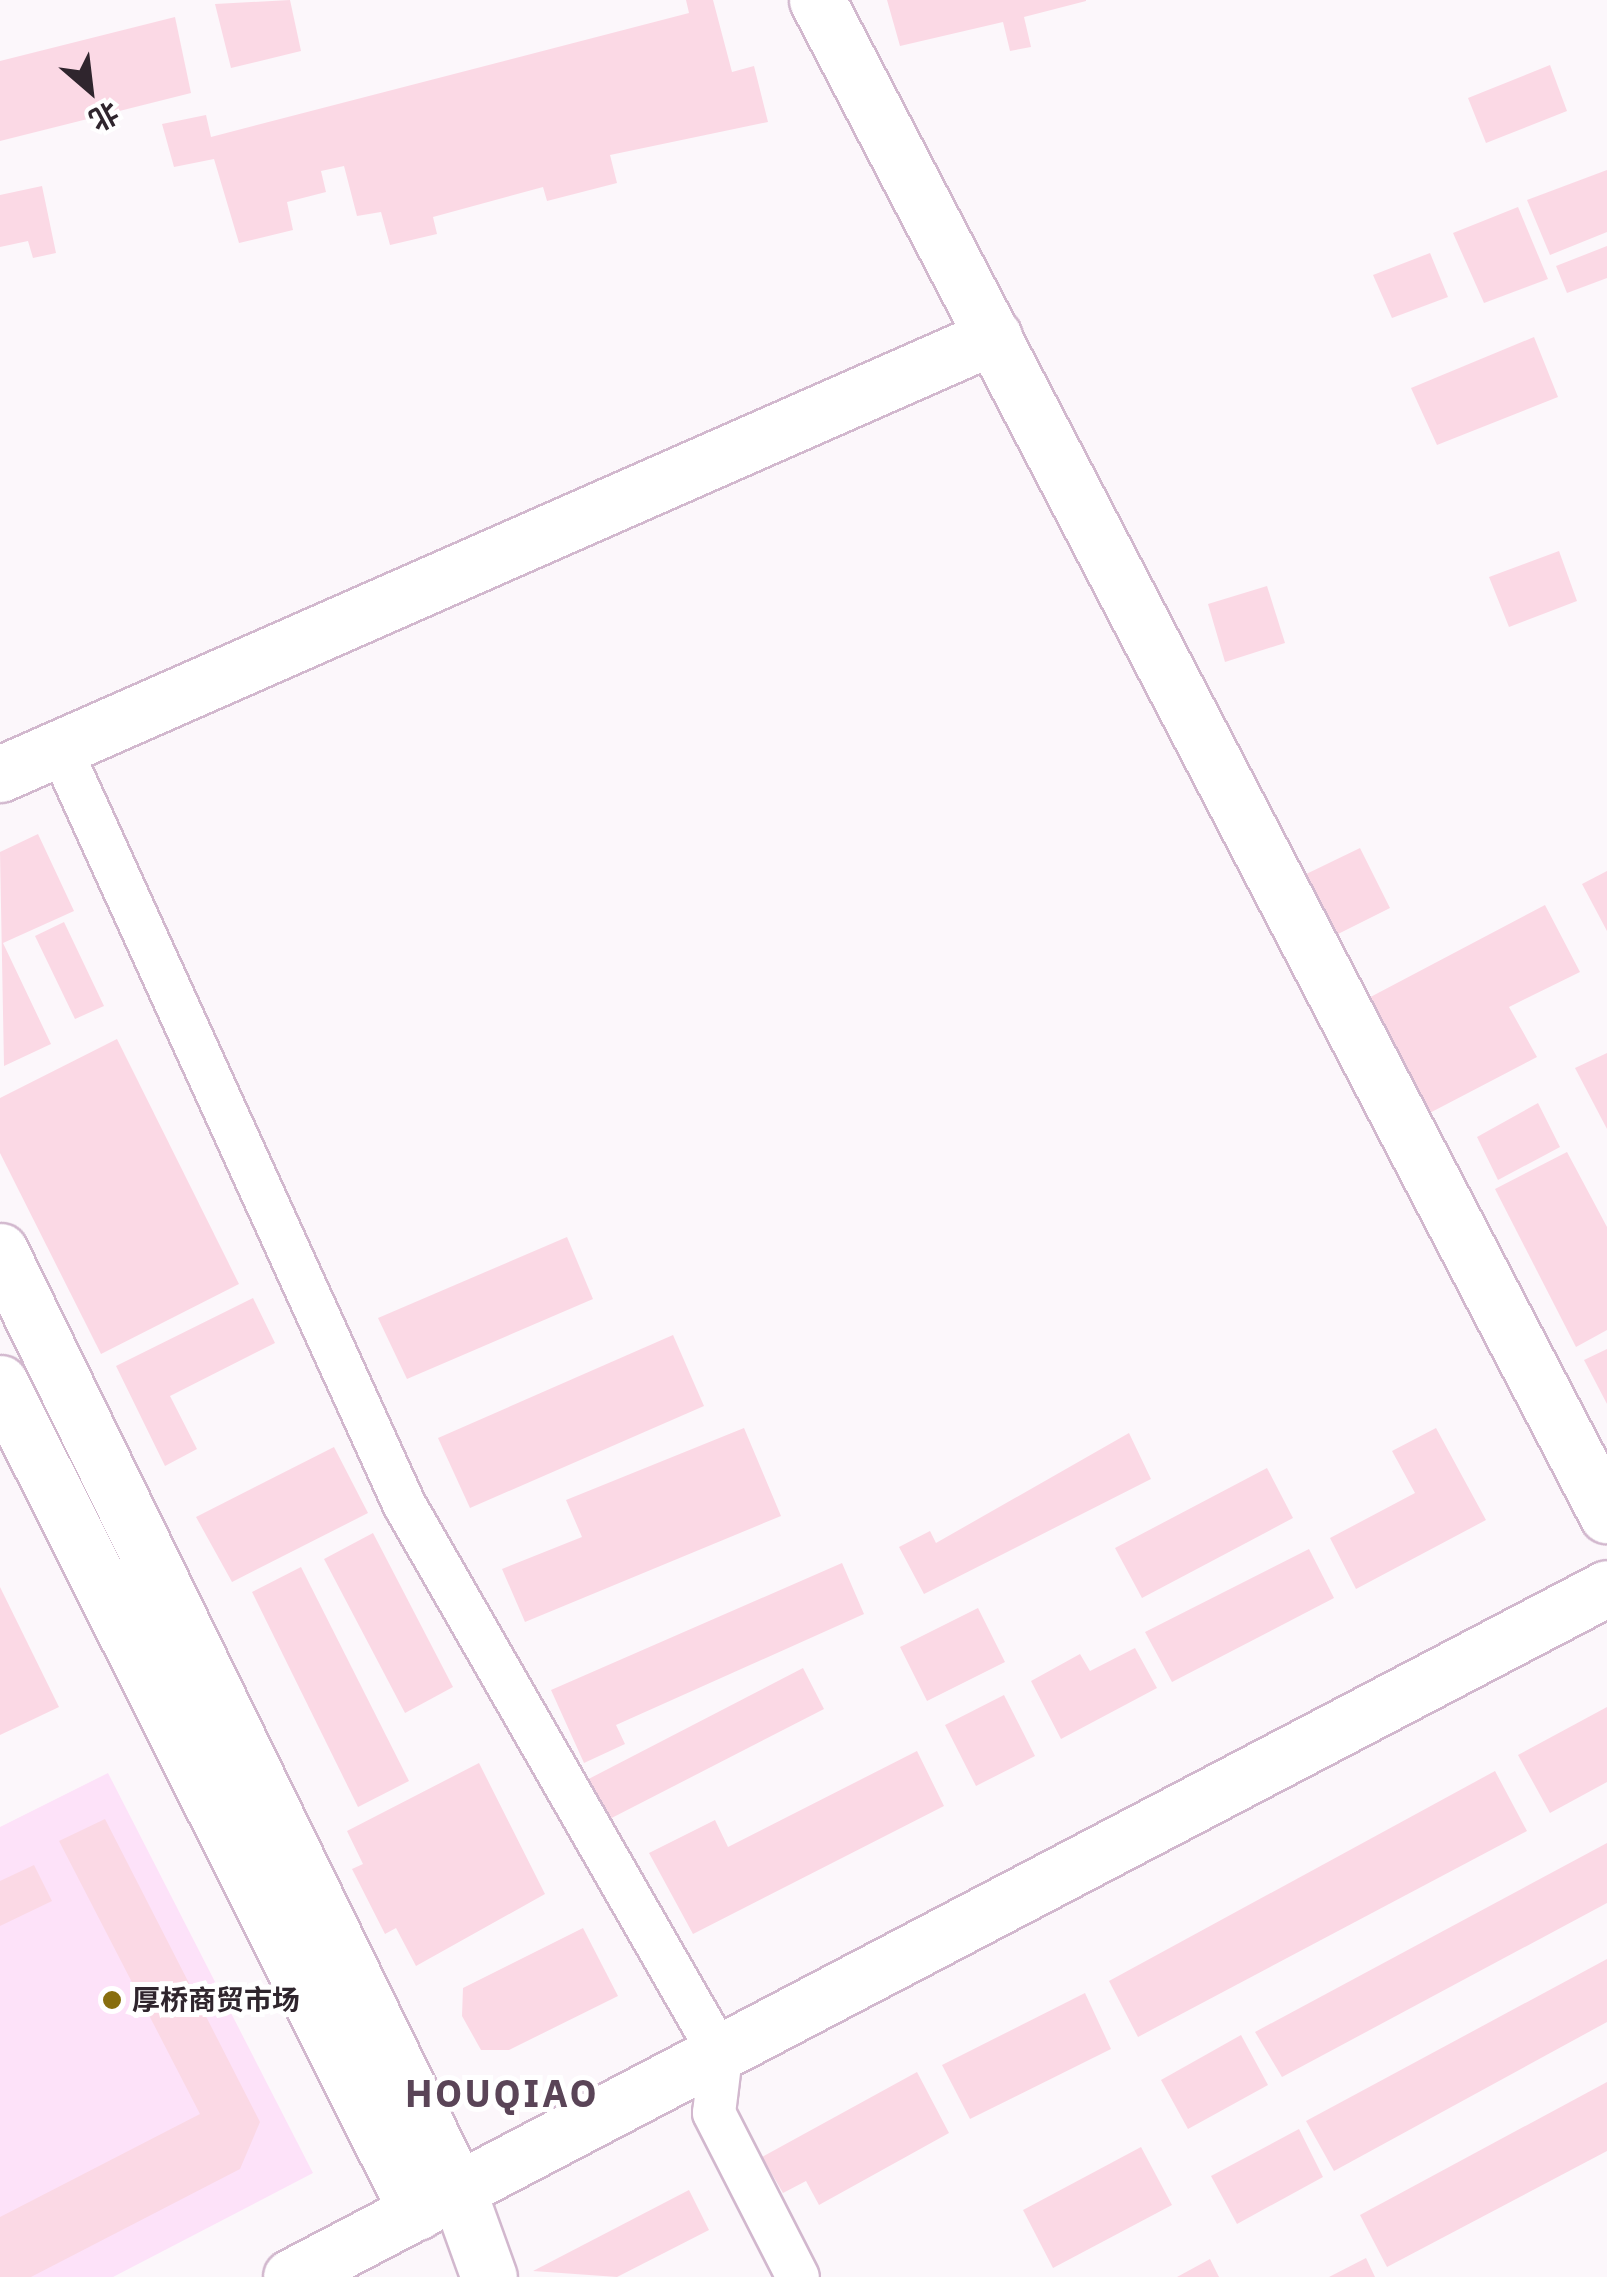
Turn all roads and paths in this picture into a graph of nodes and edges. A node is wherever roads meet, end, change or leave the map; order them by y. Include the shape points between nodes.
1 (817, 0) edge
2 (994, 336) junction
3 (60, 748) junction
4 (0, 774) edge
5 (0, 1250) edge
6 (0, 1382) edge
7 (1607, 1515) edge
8 (1607, 1588) edge
9 (721, 2056) junction
10 (437, 2202) junction
11 (291, 2277) edge
12 (489, 2277) edge
13 (798, 2277) edge

1 - 2 street
2 - 3 street
2 - 7 street
3 - 4 street
3 - 9 street via 404,1504
5 - 10 street
6 - 10 street
8 - 9 street
9 - 10 street
9 - 13 street via 714,2113
10 - 11 street
10 - 12 street

